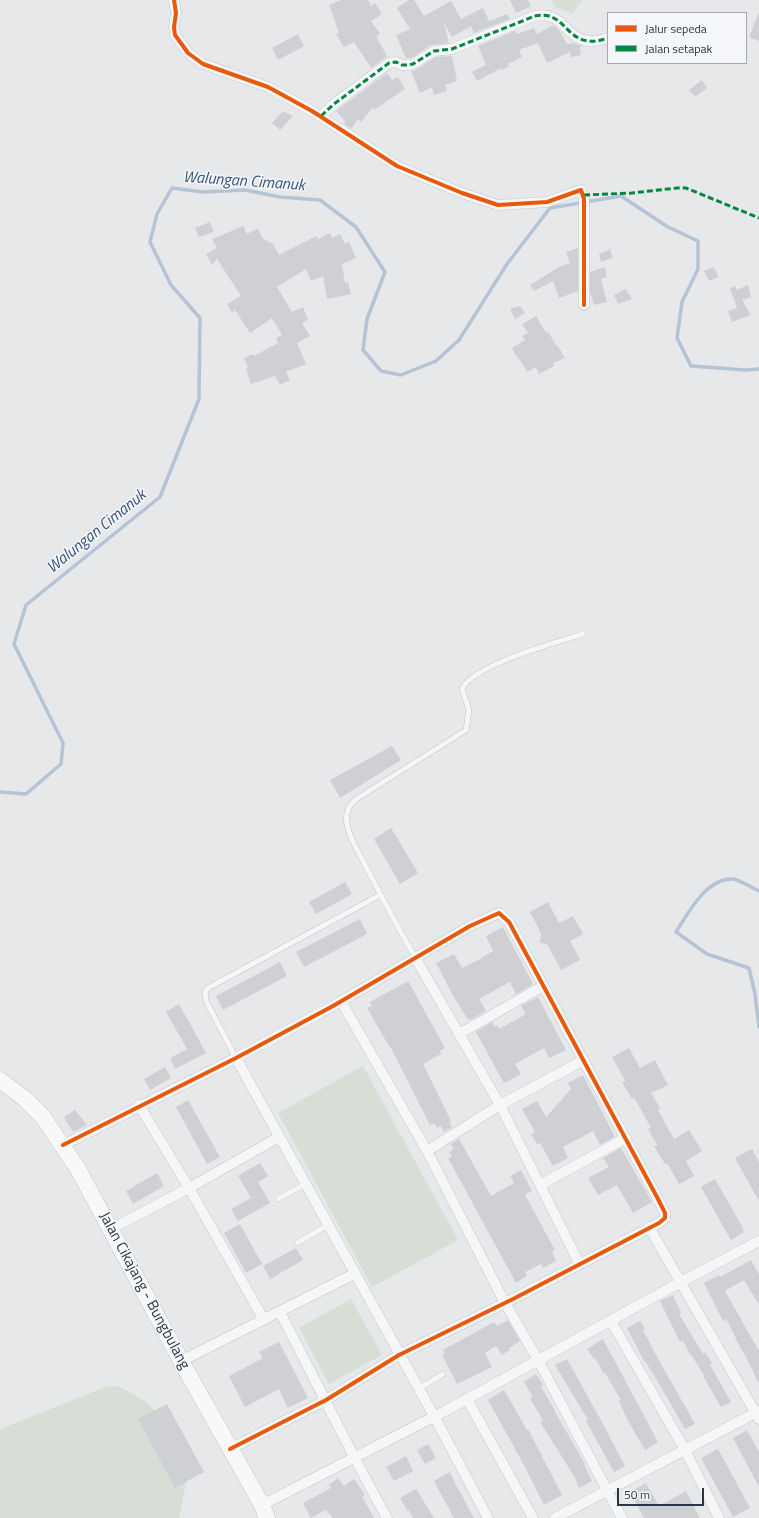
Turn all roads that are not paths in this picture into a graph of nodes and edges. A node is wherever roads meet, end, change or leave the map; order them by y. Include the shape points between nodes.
1 (174, 0) edge
2 (607, 38) edge
3 (321, 116) junction
4 (584, 305) dead end
5 (583, 634) dead end
6 (380, 895) junction
7 (416, 959) junction
8 (543, 986) junction
9 (342, 1001) junction
10 (459, 1034) junction
11 (236, 1058) junction
12 (584, 1060) junction
13 (0, 1080) edge
14 (139, 1105) junction
15 (500, 1105) junction
16 (279, 1136) junction
17 (626, 1138) junction
18 (63, 1145) junction
19 (427, 1151) junction
20 (305, 1184) junction
21 (540, 1185) junction
22 (189, 1188) junction
23 (278, 1199) dead end
24 (328, 1225) junction
25 (649, 1227) junction
26 (111, 1229) junction
27 (759, 1242) edge
28 (297, 1243) dead end
29 (579, 1263) junction
30 (354, 1274) junction
31 (681, 1282) junction
32 (505, 1303) junction
33 (280, 1312) junction
34 (264, 1320) junction
35 (611, 1321) junction
36 (399, 1355) junction
37 (538, 1360) junction
38 (181, 1361) junction
39 (443, 1374) dead end
40 (418, 1389) junction
41 (466, 1399) junction
42 (326, 1400) junction
43 (758, 1414) edge
44 (434, 1416) junction
45 (230, 1449) junction
46 (684, 1450) junction
47 (354, 1458) junction
48 (608, 1490) junction
49 (265, 1512) edge
50 (386, 1518) edge
51 (488, 1518) edge
52 (533, 1518) edge
53 (555, 1518) edge
54 (622, 1518) edge
55 (719, 1518) edge

1 - 3 street via 175,35 188,53 204,64 268,87
2 - 3 street via 589,41 577,38 550,15 535,16 452,49 434,51 408,66 389,62
3 - 4 street via 397,166 498,205 547,202 581,190 584,199
5 - 6 lane via 516,656 472,677 462,689 469,710 466,730 352,802 346,817 348,830
6 - 7 lane
6 - 11 lane via 208,988 205,992 206,1001
7 - 8 street via 470,926 499,913 509,922
7 - 9 street
7 - 10 street
8 - 10 street
8 - 12 street
9 - 11 street
9 - 19 street
10 - 15 street
11 - 14 street
11 - 16 street
12 - 15 street
12 - 17 street
13 - 18 main road, Jalan Cikajang - Bungbulang via 25,1098
14 - 18 street
14 - 22 street
15 - 19 street
15 - 21 street
16 - 20 street
16 - 22 street
17 - 21 street
17 - 25 street via 665,1213 664,1218
18 - 26 main road, Jalan Cikajang - Bungbulang
19 - 32 street
20 - 23 lane
20 - 24 street
21 - 29 street
22 - 26 street
22 - 34 street
24 - 28 lane
24 - 30 street
25 - 29 street
25 - 31 street
26 - 38 main road, Jalan Cikajang - Bungbulang
27 - 31 street
29 - 32 street
30 - 33 street
30 - 36 street
31 - 35 street
31 - 43 street
32 - 36 street
32 - 37 street
33 - 34 street
33 - 42 street
34 - 38 street
35 - 37 street
35 - 46 street
36 - 40 street
36 - 42 street
37 - 41 street
37 - 48 street
38 - 45 main road, Jalan Cikajang - Bungbulang
39 - 40 lane
40 - 44 street
41 - 44 street
41 - 52 street
42 - 45 street
42 - 47 street
43 - 46 street
44 - 47 street
44 - 51 street
45 - 49 main road, Jalan Cikajang - Bungbulang
46 - 48 street
46 - 55 street
47 - 49 street
47 - 50 street
48 - 53 street
48 - 54 street

